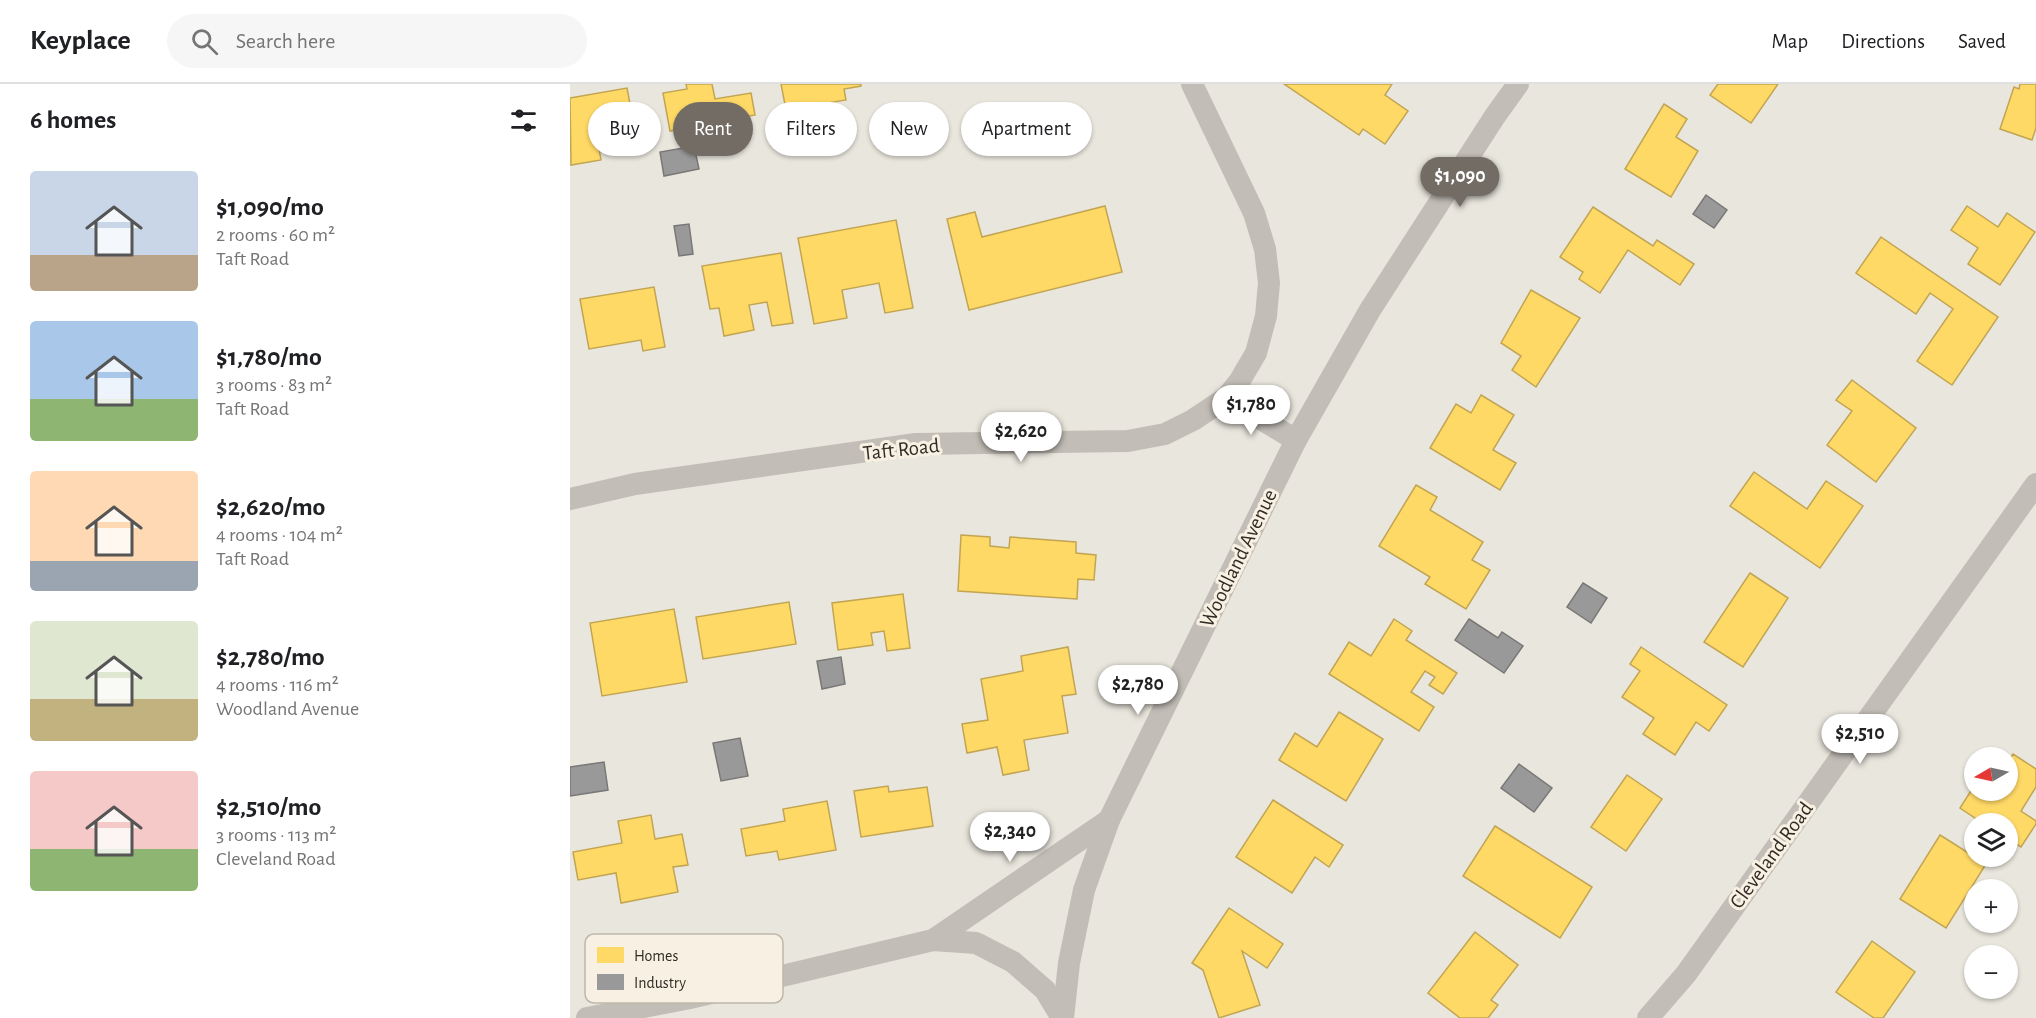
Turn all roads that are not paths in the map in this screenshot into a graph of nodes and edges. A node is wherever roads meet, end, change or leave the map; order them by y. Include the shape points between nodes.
1 (1192, 84) edge
2 (1518, 84) edge
3 (1226, 398) junction
4 (1296, 440) junction
5 (2036, 484) edge
6 (570, 499) edge
7 (1109, 820) junction
8 (933, 940) junction
9 (783, 976) edge
10 (664, 1003) edge
11 (587, 1018) edge
12 (1063, 1018) edge
13 (1648, 1018) edge

1 - 3 street, Taft Road via 1254,213 1265,249 1269,283 1266,316 1256,353
2 - 4 street, Woodland Avenue via 1370,310
3 - 4 street
3 - 6 street, Taft Road via 1165,434 1128,441 916,444 635,484
4 - 7 street, Woodland Avenue
5 - 13 street, Cleveland Road via 1686,974
7 - 8 street
7 - 12 street, Woodland Avenue via 1084,890
8 - 9 street
8 - 12 street via 976,943 1013,962 1044,990
10 - 11 street

